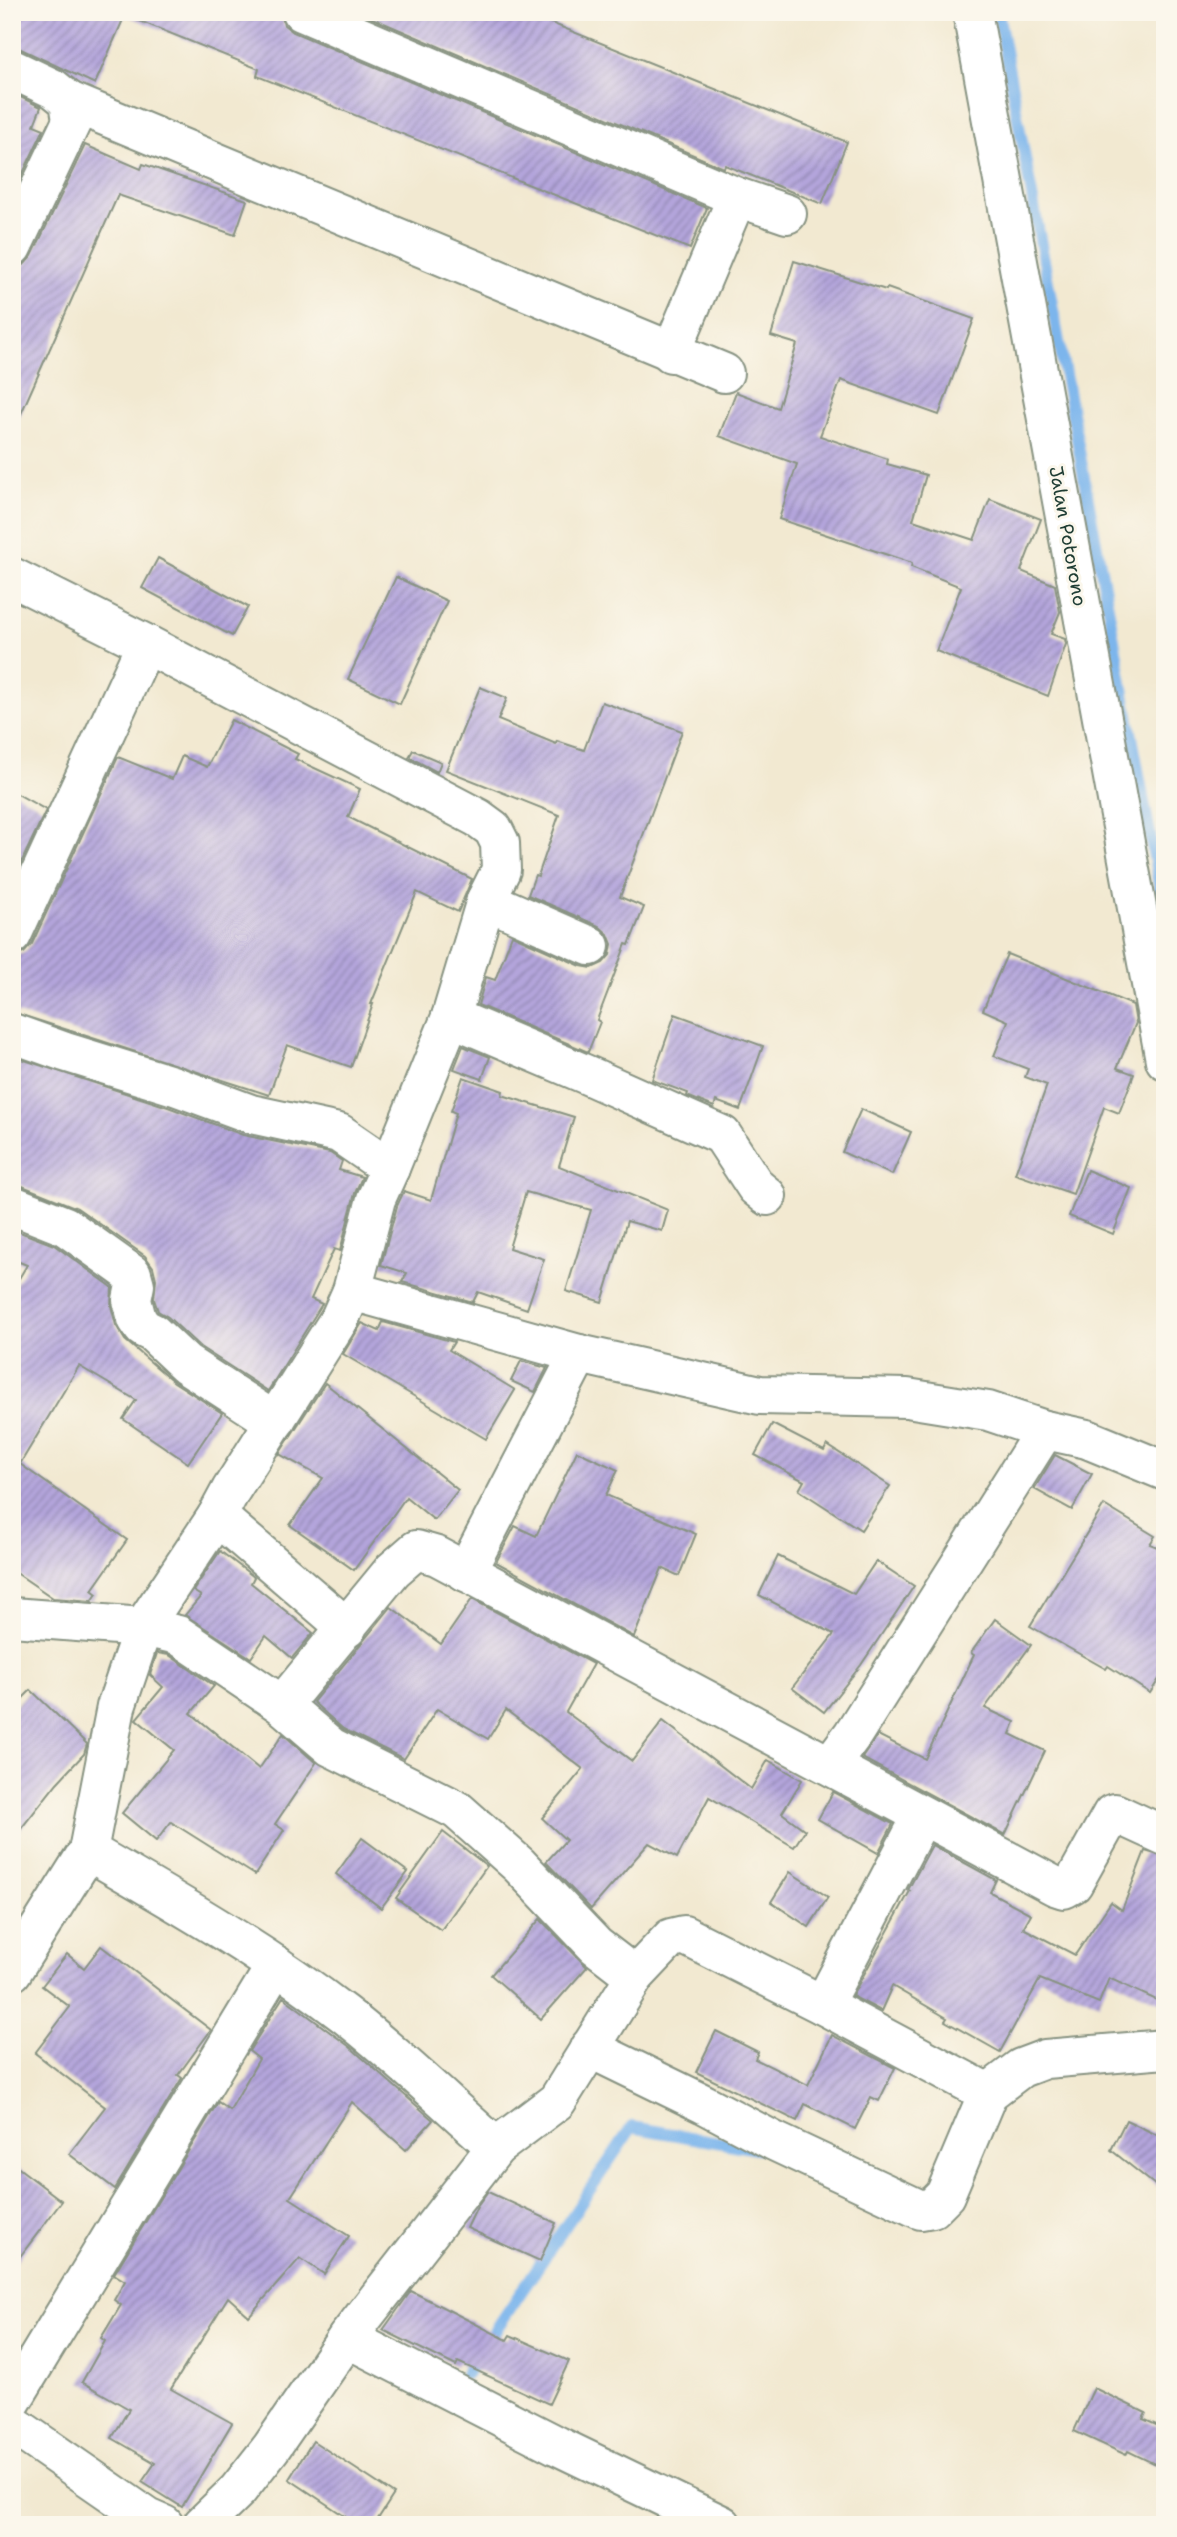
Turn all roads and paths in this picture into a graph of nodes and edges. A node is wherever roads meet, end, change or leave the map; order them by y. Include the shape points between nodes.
1 (302, 12) edge
2 (972, 12) edge
3 (12, 69) edge
4 (69, 101) junction
5 (737, 197) junction
6 (787, 214) dead end
7 (12, 247) edge
8 (671, 353) junction
9 (724, 373) dead end
10 (12, 577) edge
11 (146, 644) junction
12 (486, 900) junction
13 (12, 936) edge
14 (590, 946) dead end
15 (451, 1017) junction
16 (12, 1033) edge
17 (1165, 1060) edge
18 (390, 1168) junction
19 (767, 1196) dead end
20 (12, 1205) edge
21 (352, 1291) junction
22 (579, 1354) junction
23 (276, 1420) junction
24 (1045, 1430) junction
25 (1165, 1471) edge
26 (217, 1516) junction
27 (466, 1572) junction
28 (12, 1617) edge
29 (144, 1627) junction
30 (347, 1628) junction
31 (282, 1705) junction
32 (830, 1765) junction
33 (922, 1816) junction
34 (1165, 1836) edge
35 (88, 1851) junction
36 (276, 1965) junction
37 (12, 1972) edge
38 (635, 1976) junction
39 (823, 2005) junction
40 (589, 2048) junction
41 (1165, 2049) edge
42 (988, 2093) junction
43 (496, 2147) junction
44 (347, 2338) junction
45 (12, 2401) edge
46 (12, 2424) edge
47 (164, 2525) edge
48 (202, 2525) edge
49 (722, 2525) edge

1 - 5 street
2 - 17 street, Jalan Potorono
3 - 4 street
4 - 7 street via 72,121
4 - 8 street
5 - 6 street
5 - 8 street
8 - 9 street
10 - 11 street
11 - 12 street via 493,829 500,843 501,870
11 - 13 street
12 - 14 street
12 - 15 street
15 - 18 street
15 - 19 street via 722,1135 756,1187
16 - 18 street via 251,1114 339,1133
18 - 21 street via 376,1199
20 - 23 street via 65,1226 132,1274 132,1300 144,1328 186,1364
21 - 22 street
21 - 23 street
22 - 24 street via 760,1395 907,1398 988,1411
22 - 27 street
23 - 26 street
24 - 25 street via 1087,1438
24 - 32 street
26 - 29 street
26 - 30 street
27 - 30 street via 416,1550 393,1570
27 - 32 street
28 - 29 street
29 - 31 street via 177,1635
29 - 35 street via 116,1707
30 - 31 street
31 - 38 street via 331,1746 457,1810 519,1865 596,1946
32 - 33 street
33 - 34 street via 1064,1889 1073,1884 1112,1814
33 - 39 street
35 - 36 street
35 - 37 street
36 - 43 street via 346,2016
36 - 45 street
38 - 39 street via 671,1938 684,1935
38 - 40 street
39 - 42 street
40 - 42 street via 921,2210 945,2195
40 - 43 street via 557,2101
41 - 42 street via 1045,2059 1021,2068
43 - 44 street
44 - 48 street via 271,2448
44 - 49 street
46 - 47 street

